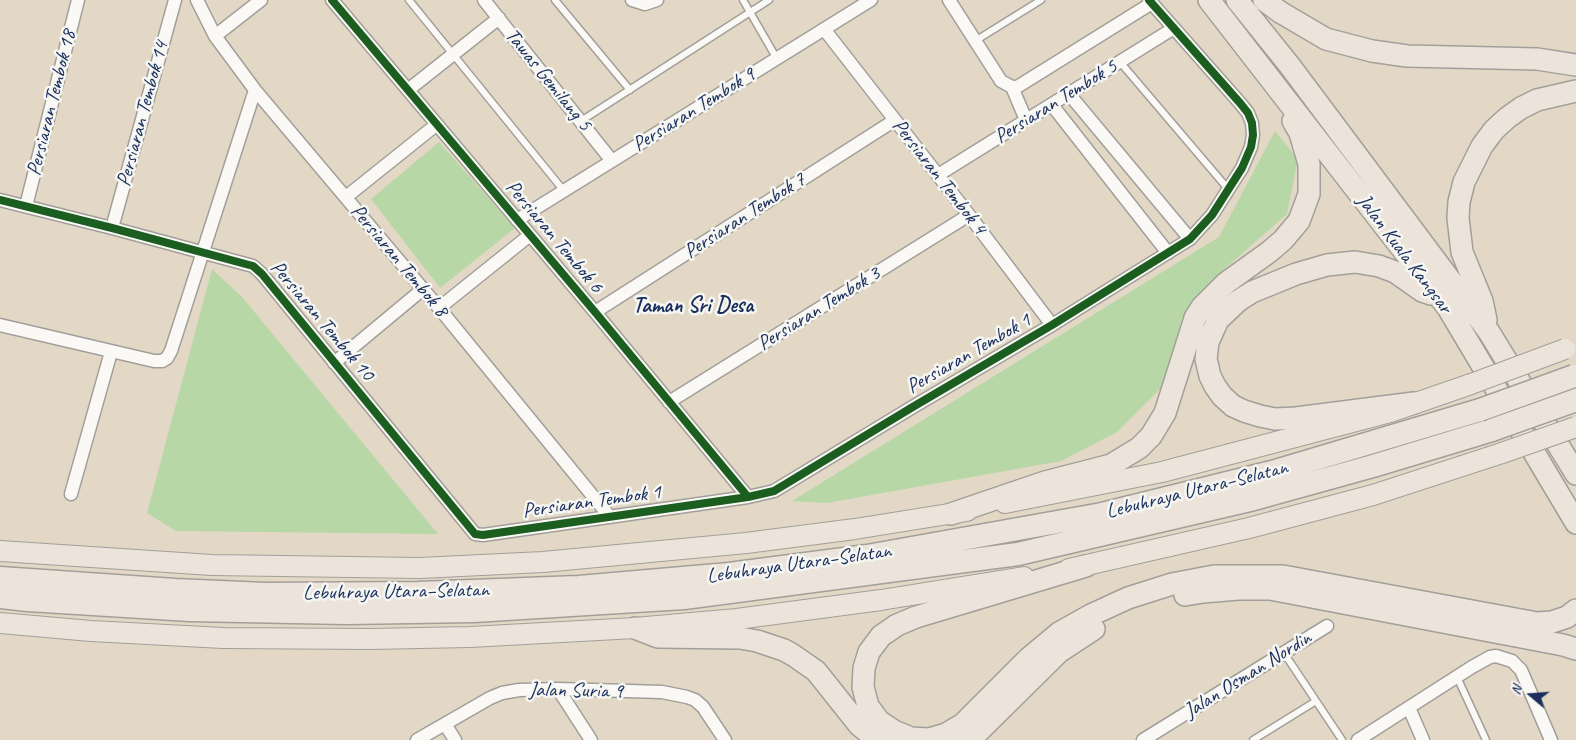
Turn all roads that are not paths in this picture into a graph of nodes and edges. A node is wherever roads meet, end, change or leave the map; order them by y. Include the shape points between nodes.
1 (78, 0) edge
2 (174, 0) edge
3 (196, 0) edge
4 (261, 0) edge
5 (332, 0) edge
6 (409, 0) edge
7 (484, 0) edge
8 (555, 0) edge
9 (632, 0) edge
10 (657, 0) edge
11 (743, 0) edge
12 (769, 0) edge
13 (871, 0) edge
14 (949, 0) edge
15 (1041, 0) edge
16 (1210, 0) edge
17 (1237, 0) edge
18 (1264, 0) edge
19 (1151, 1) edge
20 (750, 12) junction
21 (499, 18) junction
22 (1174, 28) junction
23 (824, 29) junction
24 (215, 36) junction
25 (975, 41) junction
26 (454, 53) junction
27 (777, 59) junction
28 (1120, 62) junction
29 (1576, 65) edge
30 (1274, 84) junction
31 (1012, 87) junction
32 (255, 90) junction
33 (408, 90) junction
34 (630, 90) junction
35 (1576, 91) edge
36 (1069, 94) junction
37 (1052, 105) junction
38 (895, 120) junction
39 (1026, 120) junction
40 (581, 121) junction
41 (436, 125) junction
42 (612, 161) junction
43 (938, 176) junction
44 (1228, 190) junction
45 (564, 191) junction
46 (346, 197) junction
47 (0, 200) edge
48 (26, 206) junction
49 (969, 215) junction
50 (518, 220) junction
51 (112, 228) junction
52 (530, 235) junction
53 (1190, 239) junction
54 (202, 252) junction
55 (1168, 253) junction
56 (423, 289) junction
57 (1438, 297) junction
58 (439, 308) junction
59 (595, 312) junction
60 (0, 325) edge
61 (1052, 325) junction
62 (1489, 332) junction
63 (1570, 348) edge
64 (111, 352) junction
65 (334, 363) junction
66 (1575, 376) edge
67 (1576, 400) edge
68 (669, 402) junction
69 (1414, 403) junction
70 (1576, 428) edge
71 (1575, 472) edge
72 (71, 494) dead end
73 (748, 498) junction
74 (951, 514) junction
75 (610, 517) junction
76 (1576, 523) edge
77 (472, 532) joint
78 (0, 550) edge
79 (1086, 566) junction
80 (0, 578) edge
81 (0, 597) edge
82 (1576, 610) edge
83 (0, 623) edge
84 (1327, 626) dead end
85 (635, 628) junction
86 (1576, 649) edge
87 (1284, 653) junction
88 (1457, 677) junction
89 (558, 689) junction
90 (1316, 701) junction
91 (1409, 708) junction
92 (445, 724) junction
93 (418, 740) edge
94 (455, 740) edge
95 (590, 740) edge
96 (725, 740) edge
97 (877, 740) edge
98 (967, 740) edge
99 (1143, 740) edge
100 (1253, 740) edge
101 (1342, 740) edge
102 (1358, 740) edge
103 (1423, 740) edge
104 (1486, 740) edge
105 (1551, 740) edge

1 - 48 street, Persiaran Tembok 18
2 - 51 street, Persiaran Tembok 14
3 - 24 street, Persiaran Tembok 8
4 - 24 street
5 - 33 street, Persiaran Tembok 6
6 - 26 lane
7 - 21 street, Tawas Gemilang 5
8 - 34 lane
9 - 10 street via 645,4
11 - 20 lane
12 - 20 lane
13 - 23 street, Persiaran Tembok 9
14 - 25 street
15 - 25 lane
16 - 30 highway, Jalan Kuala Kangsar
17 - 62 highway, Jalan Kuala Kangsar
18 - 29 highway via 1326,39 1372,51 1407,56 1536,59
19 - 22 street, Persiaran Tembok 1
19 - 31 street via 1017,87
20 - 27 lane
20 - 34 lane
21 - 26 street
21 - 40 street, Tawas Gemilang 5
22 - 28 street, Persiaran Tembok 5
22 - 44 street, Persiaran Tembok 1 via 1240,103 1252,123 1251,147
23 - 27 street, Persiaran Tembok 9
23 - 38 street, Persiaran Tembok 4
24 - 32 street, Persiaran Tembok 8
25 - 31 street via 1001,81
26 - 33 street
26 - 45 lane
27 - 42 street, Persiaran Tembok 9
28 - 36 street, Persiaran Tembok 5
28 - 44 lane
30 - 57 highway, Jalan Kuala Kangsar
30 - 74 highway via 1300,133 1309,164 1309,194 1305,207 1299,221 1283,240 1226,283 1202,307 1195,318 1165,413 1151,436 1139,448 1111,465 1046,482
31 - 39 street
32 - 46 street, Persiaran Tembok 8
32 - 54 street
33 - 41 street, Persiaran Tembok 6
34 - 40 lane
35 - 62 highway via 1537,100 1507,118 1482,146 1464,182 1458,218 1462,252 1482,301
36 - 37 street, Persiaran Tembok 5
36 - 53 street
37 - 39 street, Persiaran Tembok 5
37 - 55 street
38 - 43 street, Persiaran Tembok 4
38 - 59 street, Persiaran Tembok 7
39 - 43 street, Persiaran Tembok 5
40 - 42 street, Tawas Gemilang 5
41 - 46 street
41 - 50 street, Persiaran Tembok 6
42 - 45 street, Persiaran Tembok 9
43 - 49 street, Persiaran Tembok 4
44 - 53 street, Persiaran Tembok 1 via 1212,215
45 - 50 street, Persiaran Tembok 9
46 - 56 street, Persiaran Tembok 8
47 - 48 street, Persiaran Tembok 10
48 - 51 street, Persiaran Tembok 10
49 - 61 street, Persiaran Tembok 4
49 - 68 street, Persiaran Tembok 3
50 - 52 street, Persiaran Tembok 6
51 - 54 street, Persiaran Tembok 10
52 - 58 street
52 - 59 street, Persiaran Tembok 6
53 - 55 street, Persiaran Tembok 1
54 - 64 street via 167,358 159,362
54 - 65 street, Persiaran Tembok 10 via 249,264 257,270
55 - 61 street, Persiaran Tembok 1
56 - 58 street, Persiaran Tembok 8
56 - 65 street
57 - 69 highway via 1379,266 1355,262 1327,265 1296,274 1238,301 1218,320 1208,342 1206,359 1215,386 1233,406 1260,416 1296,418
57 - 76 highway, Jalan Kuala Kangsar via 1448,308
58 - 75 street, Persiaran Tembok 8
59 - 68 street, Persiaran Tembok 6
60 - 64 street
61 - 73 street, Persiaran Tembok 1 via 784,486
62 - 71 highway, Jalan Kuala Kangsar
63 - 69 main road, bridge
64 - 72 street
65 - 77 street, Persiaran Tembok 10
66 - 80 highway, Lebuhraya Utara–Selatan, bridge via 1480,410 1272,472 1102,514 867,556 729,574 589,586 418,594 265,594
67 - 81 highway, Lebuhraya Utara–Selatan, bridge via 1492,430 1254,499 1018,554 684,598 474,611 346,613 190,610
68 - 73 street, Persiaran Tembok 6
69 - 74 main road via 1162,472
70 - 79 main road, bridge via 1364,497
73 - 75 street, Persiaran Tembok 1
74 - 78 main road via 746,544 542,562 420,568 212,565
75 - 77 street, Persiaran Tembok 1 via 483,535
79 - 82 highway via 897,625 881,636 869,652 862,687 868,706 879,721 894,732 911,738 929,739 946,734 963,724 1059,633 1128,598 1172,584 1214,576 1283,576 1538,623 1567,617
79 - 85 main road via 881,600 737,619
83 - 85 main road via 223,638 470,637
84 - 87 street, Jalan Osman Nordin
85 - 97 highway via 658,638 740,638 793,655 816,671 859,724
86 - 98 highway via 1270,589 1203,592 1164,600 1126,613 1087,632 1059,652
87 - 90 lane
87 - 99 street, Jalan Osman Nordin
88 - 91 street
88 - 104 lane
88 - 105 street via 1490,657 1517,664
89 - 92 street, Jalan Suria 9 via 502,693
89 - 95 street
89 - 96 street, Jalan Suria 9 via 662,692 688,697 703,707
90 - 100 lane
90 - 101 lane
91 - 102 street
91 - 103 street
92 - 93 street, Jalan Suria 9
92 - 94 street

